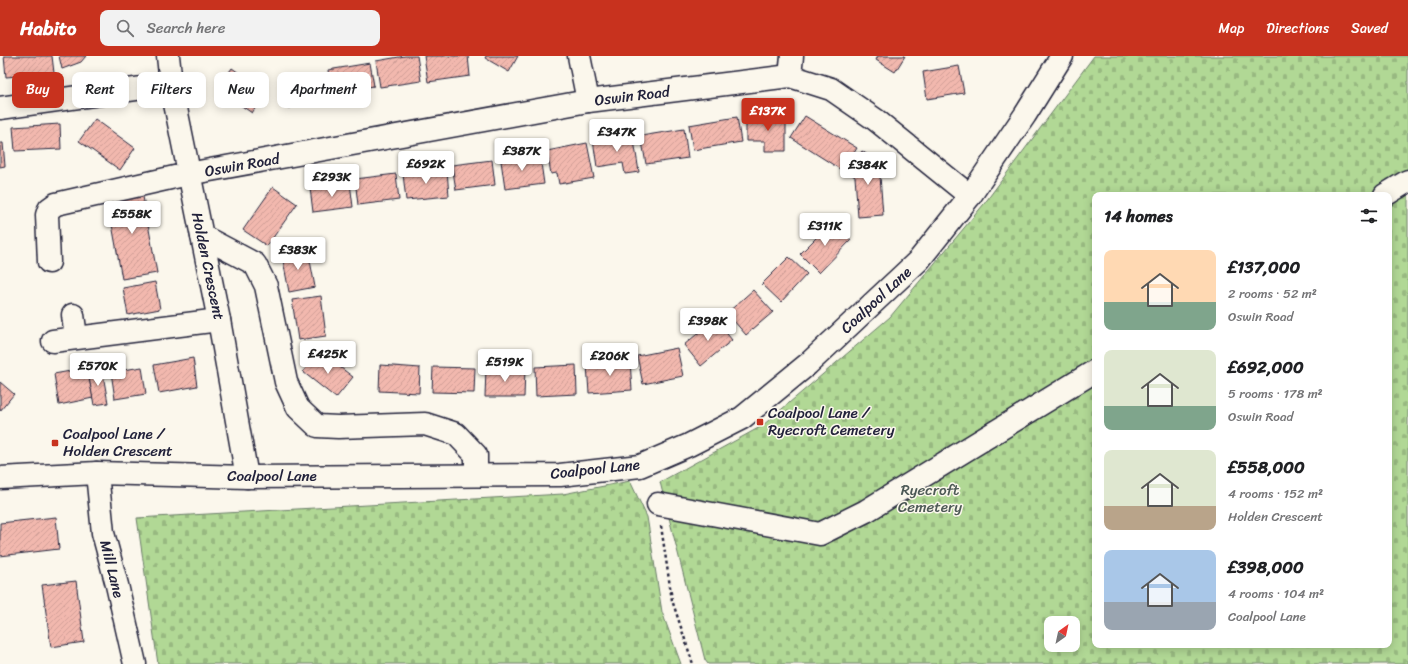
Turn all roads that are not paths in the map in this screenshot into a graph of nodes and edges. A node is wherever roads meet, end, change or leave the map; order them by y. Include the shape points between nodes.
1 (168, 56) edge
2 (579, 56) edge
3 (1062, 56) edge
4 (791, 66) edge
5 (170, 72) edge
6 (137, 89) edge
7 (588, 101) junction
8 (0, 108) edge
9 (176, 108) edge
10 (188, 174) junction
11 (1408, 181) edge
12 (1390, 192) edge
13 (970, 196) junction
14 (202, 236) junction
15 (49, 262) dead end
16 (73, 315) dead end
17 (219, 320) junction
18 (76, 337) junction
19 (53, 341) dead end
20 (1092, 374) edge
21 (97, 474) junction
22 (476, 475) junction
23 (248, 477) junction
24 (0, 478) edge
25 (658, 504) road end
26 (135, 664) edge

1 - 5 street, Holden Crescent
2 - 7 street
3 - 13 street, Coalpool Lane
4 - 7 street, Oswin Road
4 - 13 street, Oswin Road via 832,89 876,120
6 - 8 street
7 - 10 street, Oswin Road
9 - 10 street, Holden Crescent
10 - 14 street, Holden Crescent
10 - 15 street, Oswin Road via 56,204 46,215
11 - 12 street
13 - 22 street, Coalpool Lane via 919,260 808,364 742,418 640,466 560,474
14 - 17 street, Holden Crescent
14 - 22 street via 255,264 266,286 286,382 298,408 317,426 425,424 456,434 476,455
16 - 18 street
17 - 18 street
17 - 23 street, Holden Crescent
18 - 19 street
20 - 25 street via 866,511 820,534
21 - 23 street, Coalpool Lane
21 - 24 street, Coalpool Lane
21 - 26 street, Mill Lane via 103,533
22 - 23 street, Coalpool Lane

